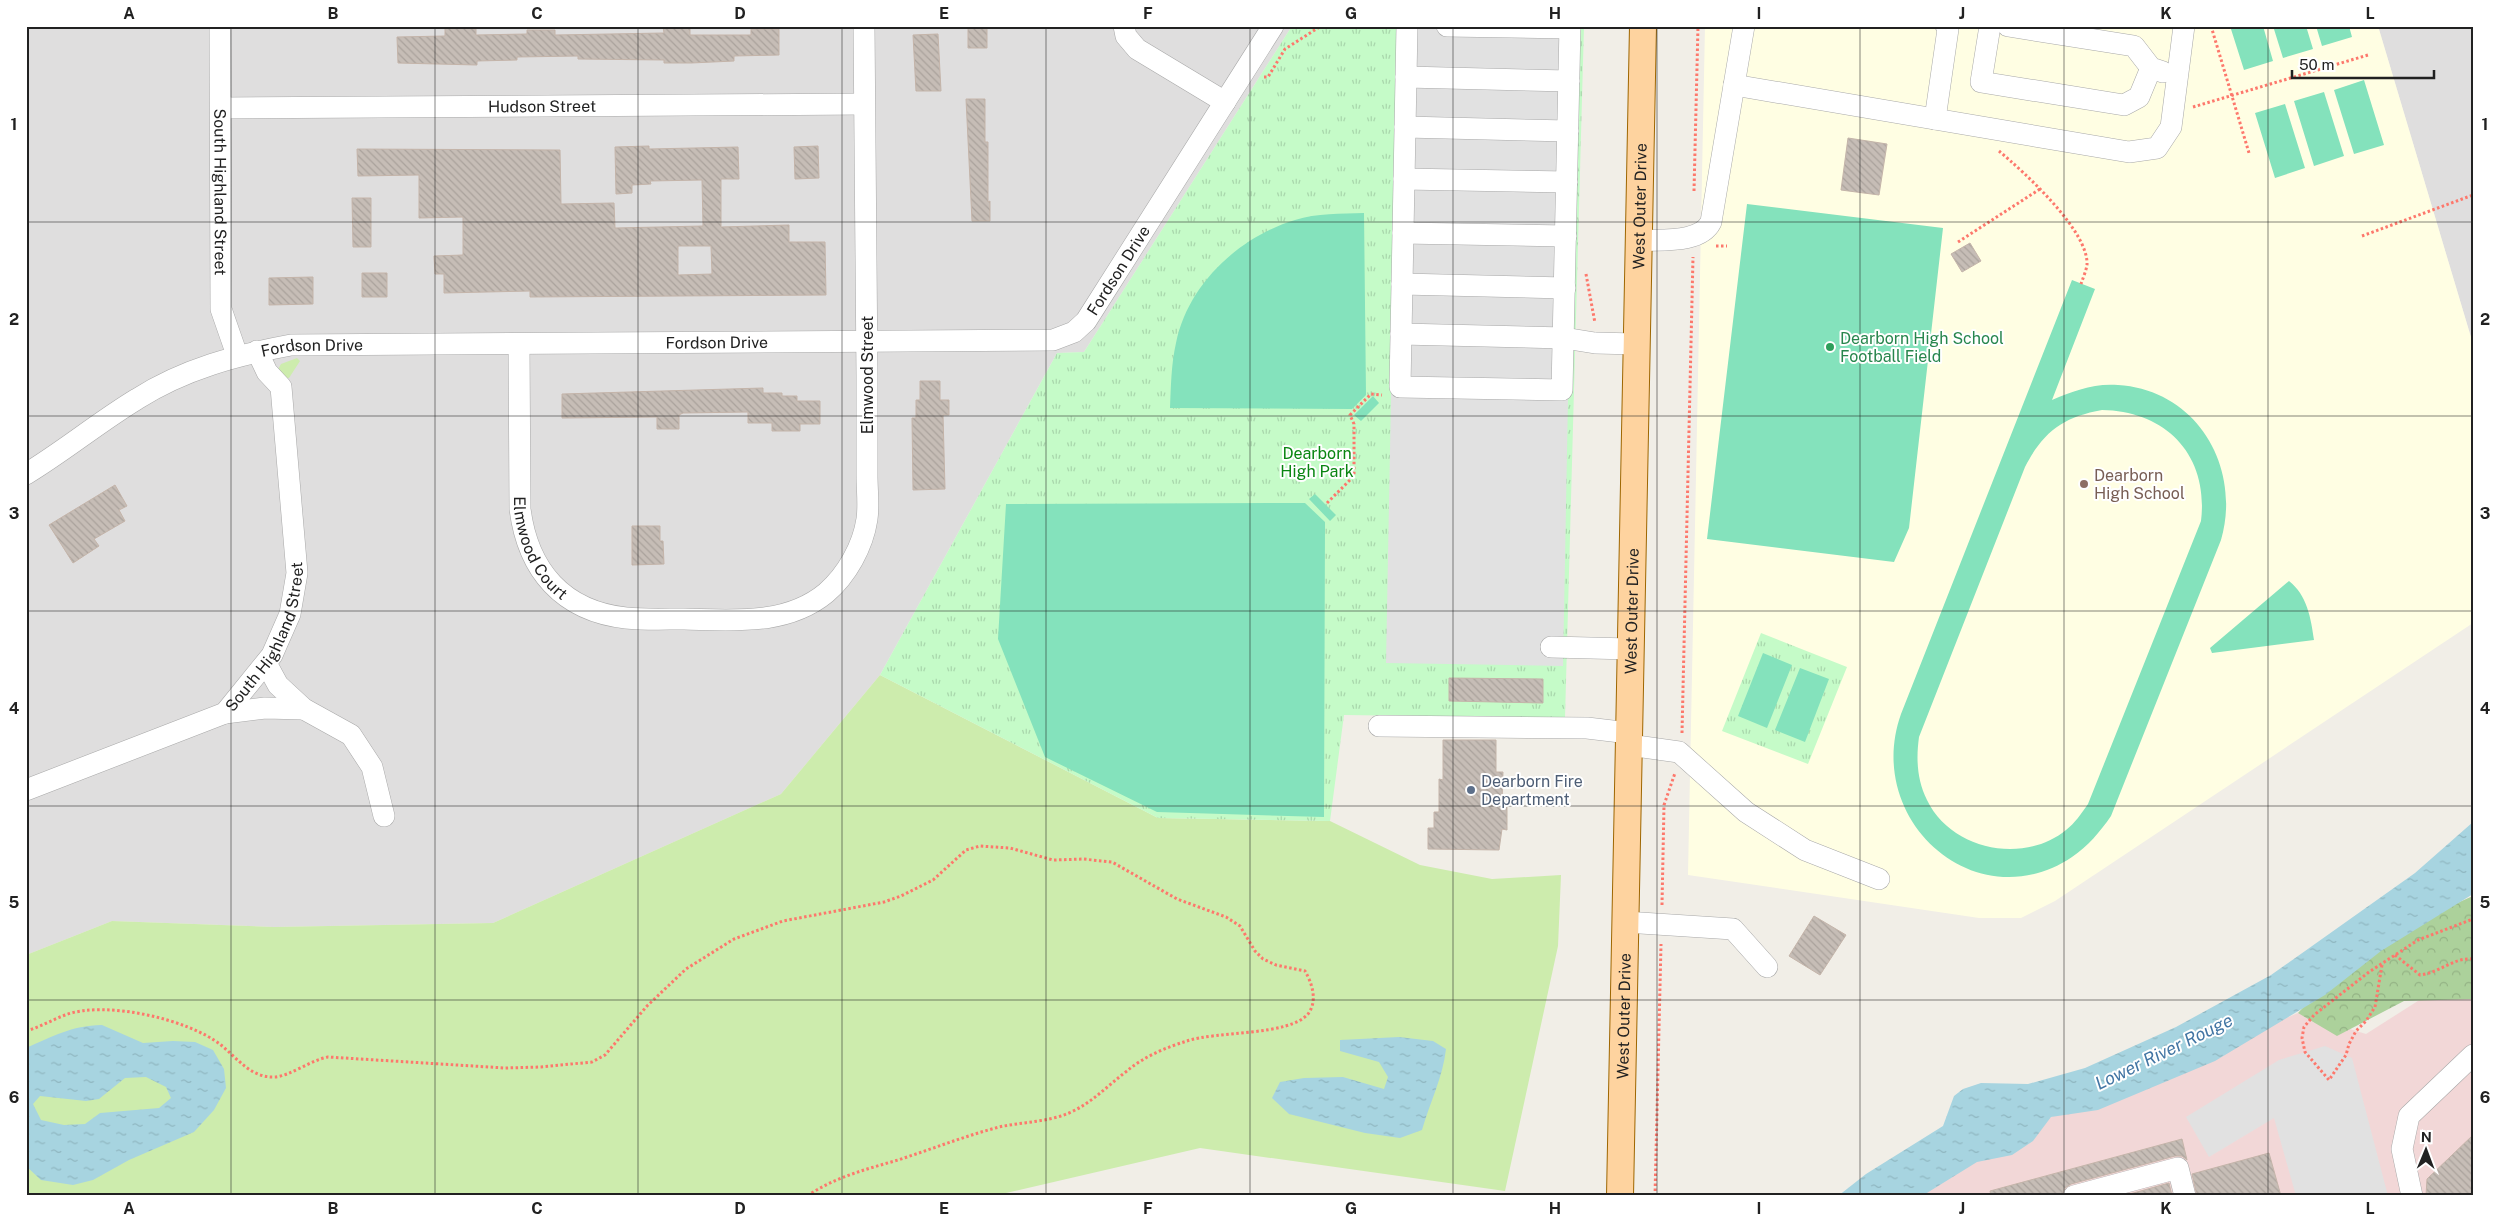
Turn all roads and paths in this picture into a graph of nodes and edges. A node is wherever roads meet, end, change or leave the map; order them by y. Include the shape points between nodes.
1 (220, 26) edge
2 (864, 26) edge
3 (1124, 26) edge
4 (1273, 26) edge
5 (1407, 26) edge
6 (1447, 26) edge
7 (1643, 26) edge
8 (1698, 26) edge
9 (1744, 26) edge
10 (1946, 26) edge
11 (1990, 26) edge
12 (2008, 26) edge
13 (2184, 26) edge
14 (2211, 26) edge
15 (1570, 27) edge
16 (2368, 55) dead end
17 (2151, 68) junction
18 (2178, 75) junction
19 (1406, 77) junction
20 (1569, 81) junction
21 (1734, 85) junction
22 (2232, 95) junction
23 (1225, 102) junction
24 (864, 104) junction
25 (221, 108) junction
26 (2173, 113) junction
27 (1935, 119) junction
28 (1405, 127) junction
29 (1568, 131) junction
30 (1996, 149) dead end
31 (2249, 153) dead end
32 (1404, 179) junction
33 (1567, 182) junction
34 (2040, 189) junction
35 (1694, 193) dead end
36 (2473, 194) edge
37 (1403, 233) junction
38 (1566, 236) junction
39 (2362, 236) dead end
40 (1638, 240) junction
41 (1958, 242) dead end
42 (1693, 256) dead end
43 (1586, 268) dead end
44 (1402, 284) junction
45 (2081, 284) dead end
46 (1565, 288) junction
47 (1595, 323) dead end
48 (1401, 334) junction
49 (1564, 338) junction
50 (868, 341) junction
51 (519, 344) junction
52 (1636, 344) junction
53 (257, 351) junction
54 (237, 356) junction
55 (1400, 387) junction
56 (26, 474) edge
57 (1327, 504) dead end
58 (713, 620) joint
59 (1551, 647) dead end
60 (1630, 649) junction
61 (266, 663) junction
62 (304, 709) junction
63 (225, 713) junction
64 (1379, 726) dead end
65 (1629, 739) junction
66 (1680, 752) junction
67 (26, 790) edge
68 (384, 816) dead end
69 (1879, 879) dead end
70 (2473, 920) edge
71 (1625, 922) junction
72 (1662, 924) junction
73 (2394, 955) junction
74 (2473, 959) edge
75 (2382, 965) junction
76 (1767, 967) dead end
77 (26, 1031) edge
78 (2473, 1055) edge
79 (807, 1196) edge
80 (1620, 1196) edge
81 (1655, 1196) edge
82 (2074, 1196) edge
83 (2185, 1196) edge
84 (2412, 1196) edge

1 - 25 street, South Highland Street
2 - 24 street, Elmwood Street
3 - 23 street via 1126,36 1137,49
4 - 23 street, Fordson Drive
5 - 19 street
6 - 15 street
7 - 40 main road, West Outer Drive
8 - 35 path
9 - 21 street
10 - 27 street
11 - 17 street via 1981,82 2124,105 2139,97
12 - 17 street via 2134,46
13 - 18 street
14 - 22 path
15 - 20 street
16 - 22 path
17 - 18 street
18 - 26 street
19 - 20 street
19 - 28 street
20 - 29 street
21 - 27 street
21 - 40 street via 1709,227 1693,236
22 - 26 path
22 - 31 path
23 - 50 street, Fordson Drive via 1086,321 1074,332 1053,340
24 - 25 street, Hudson Street
24 - 50 street, Elmwood Street
25 - 54 street, South Highland Street via 221,310
26 - 27 street via 2171,128 2157,148 2129,152
28 - 29 street
28 - 32 street
29 - 33 street
30 - 34 path
32 - 33 street
32 - 37 street
33 - 38 street
34 - 41 path
34 - 45 path via 2082,241 2087,265
36 - 39 path
37 - 38 street
37 - 44 street
38 - 46 street
40 - 52 main road, West Outer Drive
42 - 66 path
43 - 47 path
44 - 46 street
44 - 48 street
46 - 49 street
48 - 49 street
48 - 55 street
49 - 52 street
49 - 55 street via 1562,390
50 - 51 street, Fordson Drive
50 - 58 street, Elmwood Street via 867,519 856,553 825,593 790,613 756,619
51 - 53 street, Fordson Drive via 291,345
51 - 58 street, Elmwood Court via 520,509 523,530 536,564 558,590 596,613 629,619
52 - 60 main road, West Outer Drive
53 - 54 street, Fordson Drive
53 - 61 street, South Highland Street via 267,372 281,387 297,572 290,614
54 - 56 street, Fordson Drive via 169,381 138,398
55 - 57 path via 1391,395 1371,394 1350,415 1354,424 1354,476
59 - 60 street
60 - 65 main road, West Outer Drive
61 - 62 street via 278,685
61 - 63 street, South Highland Street
62 - 63 street via 264,708
62 - 68 street via 351,735 372,766
63 - 67 street, South Highland Street
64 - 65 street via 1587,728
65 - 66 street
65 - 71 main road, West Outer Drive
66 - 69 street via 1746,812 1805,850
66 - 72 path via 1664,805
70 - 73 path via 2418,940
71 - 72 street
71 - 80 main road, West Outer Drive
72 - 76 street via 1732,929
72 - 81 path
73 - 74 path via 2420,975 2434,974 2465,958
73 - 75 path
75 - 75 path via 2375,1007 2356,1031 2348,1044 2346,1056 2329,1080 2305,1052 2304,1027 2314,1015
77 - 79 path via 65,1015 84,1011 119,1011 194,1030 221,1045 252,1072 276,1077 318,1058 328,1057 505,1068 592,1062 605,1055 686,969 734,939 782,921 901,896 933,880 966,850 980,846 1010,848 1053,860 1112,862 1177,900 1226,917 1240,926 1263,959 1305,971 1311,981 1312,1006 1297,1021 1254,1032 1211,1035 1171,1046 1128,1069 1090,1102 1067,1114 1000,1127 861,1170
78 - 84 street via 2409,1116 2402,1150
82 - 83 street via 2178,1168

